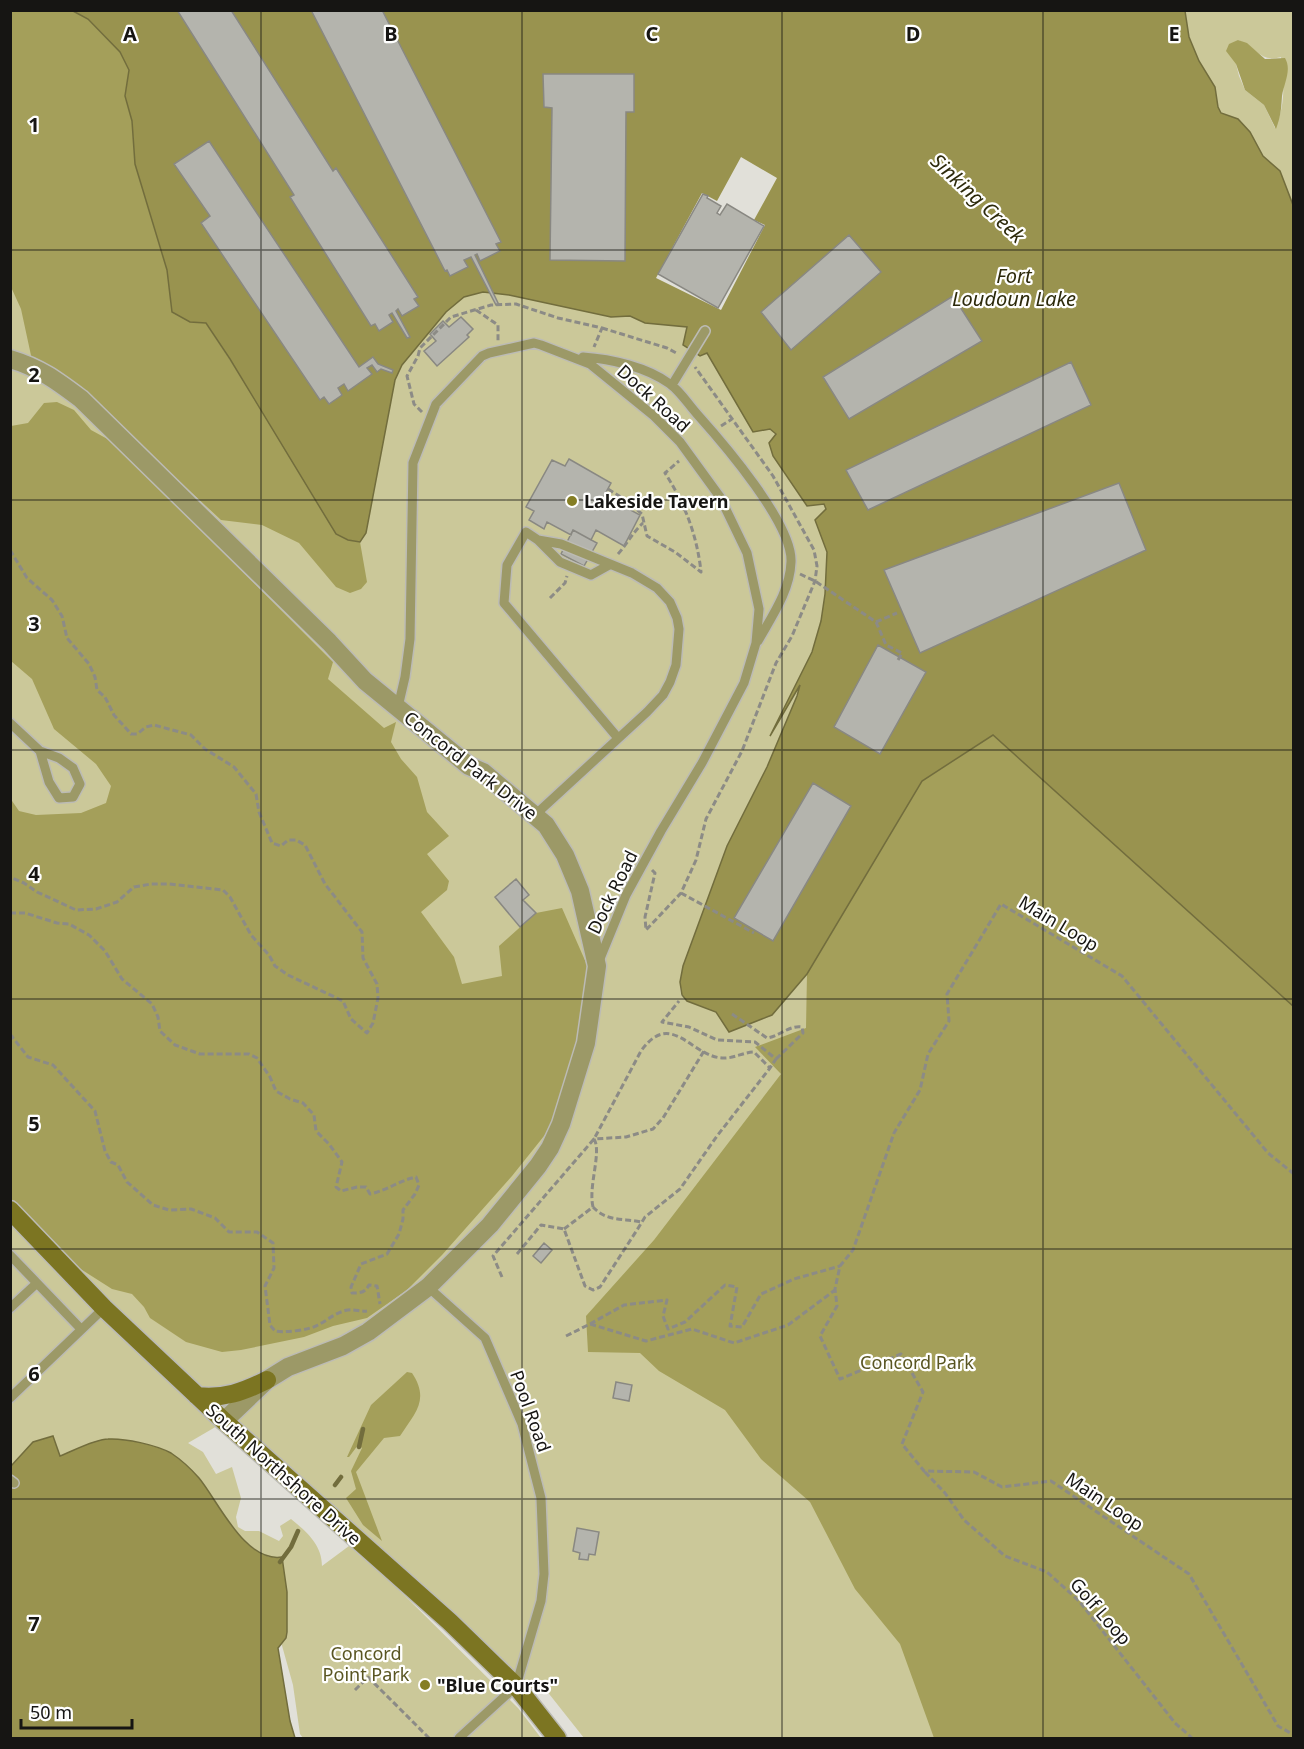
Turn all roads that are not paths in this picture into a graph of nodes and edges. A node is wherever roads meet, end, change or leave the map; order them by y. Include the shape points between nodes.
1 (705, 331) dead end
2 (572, 357) junction
3 (10, 359) edge
4 (672, 385) junction
5 (538, 540) junction
6 (609, 565) junction
7 (756, 643) junction
8 (398, 707) junction
9 (10, 723) edge
10 (618, 738) junction
11 (40, 751) junction
12 (535, 815) junction
13 (597, 966) junction
14 (10, 1210) edge
15 (10, 1255) edge
16 (37, 1283) junction
17 (428, 1287) junction
18 (10, 1308) edge
19 (104, 1308) junction
20 (81, 1329) junction
21 (267, 1380) junction
22 (197, 1396) junction
23 (10, 1398) edge
24 (224, 1422) junction
25 (516, 1686) junction
26 (459, 1738) edge
27 (557, 1738) edge

1 - 4 lane
2 - 4 lane via 645,371
2 - 7 lane, Dock Road via 590,364 654,416 680,442 716,491 749,560 759,609
2 - 8 lane, Dock Road via 534,343 482,356 436,404 413,463 410,639
3 - 8 street, Concord Park Drive via 32,365 81,399 330,642 365,681
4 - 7 lane via 743,469 789,546 792,560 787,588
5 - 6 lane via 561,544
5 - 6 lane via 560,562 591,575
5 - 10 lane via 526,532 507,565 504,603
6 - 10 lane via 657,588 675,611 679,629 670,682 663,695
7 - 13 lane, Dock Road via 735,703 626,895
8 - 12 street, Concord Park Drive
9 - 11 lane
10 - 12 lane
11 - 11 lane via 49,782 59,798 73,797 80,784 73,768
12 - 13 street, Concord Park Drive via 555,837 580,891
13 - 17 street, Concord Park Drive via 586,1043 550,1148 490,1225
14 - 19 main road, South Northshore Drive
15 - 16 lane
16 - 18 lane
16 - 20 lane
17 - 21 street, Concord Park Drive via 343,1346 288,1367
17 - 25 lane, Pool Road via 485,1338 522,1424 541,1498 541,1601
19 - 20 lane
19 - 22 main road, South Northshore Drive
20 - 23 lane
21 - 22 main road via 228,1396
21 - 24 street, Concord Park Drive
22 - 24 main road, South Northshore Drive
24 - 25 main road, South Northshore Drive via 450,1622
25 - 26 lane
25 - 27 main road, South Northshore Drive

